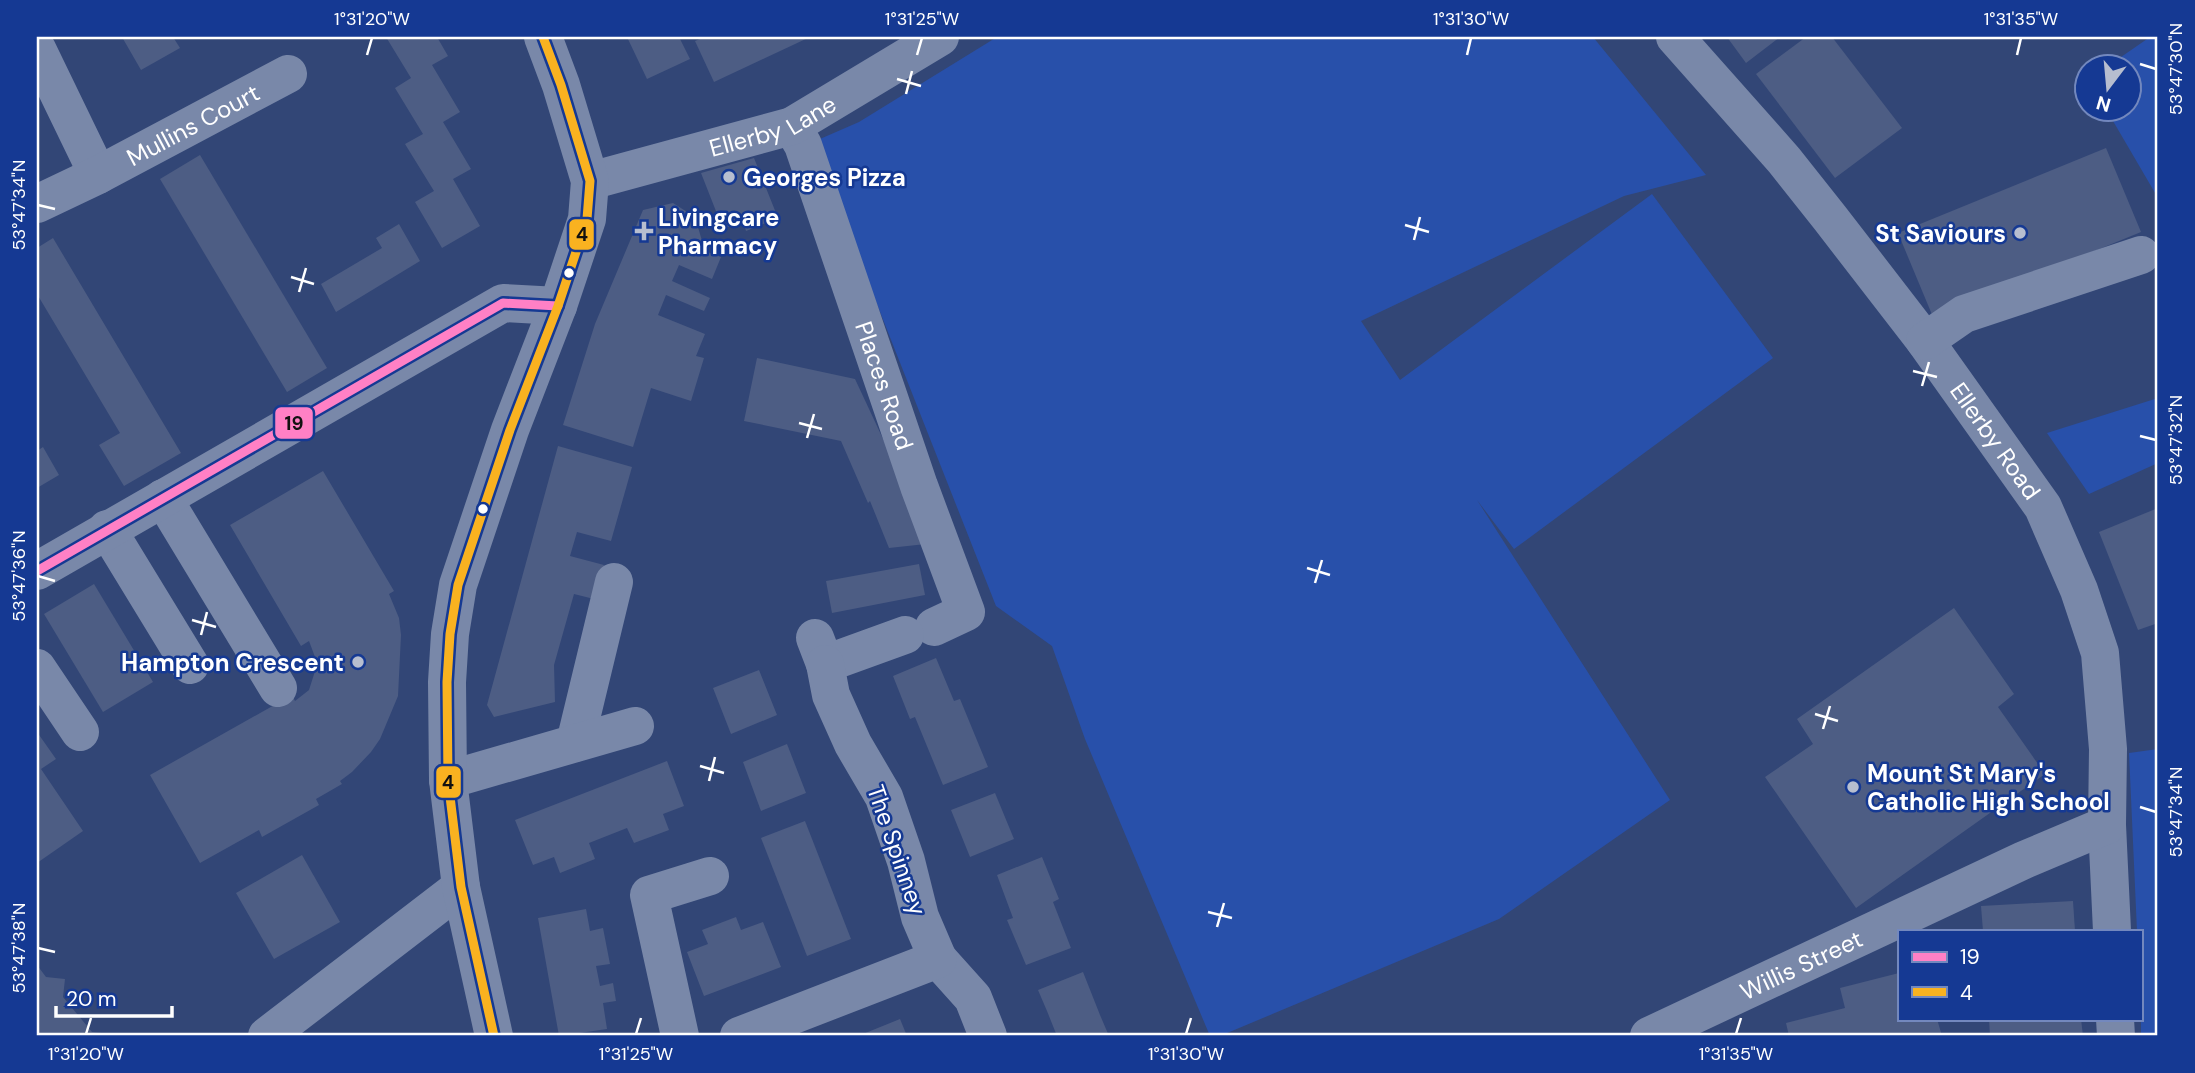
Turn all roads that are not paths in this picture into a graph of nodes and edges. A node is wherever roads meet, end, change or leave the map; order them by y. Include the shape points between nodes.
1 (543, 37) edge
2 (940, 37) edge
3 (1675, 37) edge
4 (42, 72) edge
5 (288, 74) dead end
6 (792, 126) junction
7 (98, 175) junction
8 (590, 181) junction
9 (37, 204) edge
10 (2141, 255) dead end
11 (558, 306) junction
12 (1926, 341) junction
13 (163, 498) junction
14 (107, 529) junction
15 (37, 571) edge
16 (614, 582) dead end
17 (820, 651) joint
18 (190, 665) dead end
19 (37, 668) edge
20 (278, 688) dead end
21 (635, 726) dead end
22 (80, 732) dead end
23 (575, 743) junction
24 (449, 780) junction
25 (2107, 825) junction
26 (709, 876) dead end
27 (461, 887) junction
28 (2112, 930) edge
29 (938, 959) junction
30 (762, 1032) edge
31 (267, 1036) edge
32 (494, 1036) edge
33 (680, 1036) edge
34 (988, 1036) edge
35 (1649, 1036) edge

1 - 8 street
2 - 6 street, Ellerby Lane
3 - 12 street, Ellerby Road via 1784,159
4 - 7 street
5 - 7 street, Mullins Court
6 - 8 street, Ellerby Lane
6 - 17 street, Places Road via 803,145 966,612 920,631
7 - 9 street, Mullins Court
8 - 11 street via 587,219
10 - 12 street via 1965,314
11 - 13 street via 503,303
11 - 24 street via 458,584 447,682
12 - 25 street, Ellerby Road via 2043,507 2079,590 2104,677
13 - 14 street
13 - 20 street
14 - 15 street
14 - 18 street
16 - 23 street
17 - 29 street, The Spinney via 831,695 884,797 920,917
19 - 22 street
21 - 23 street
23 - 24 street
24 - 27 street
25 - 28 street, Ellerby Road
25 - 35 street, Willis Street
26 - 33 street via 649,895
27 - 31 street
27 - 32 street
29 - 30 street
29 - 34 street, The Spinney via 973,998

